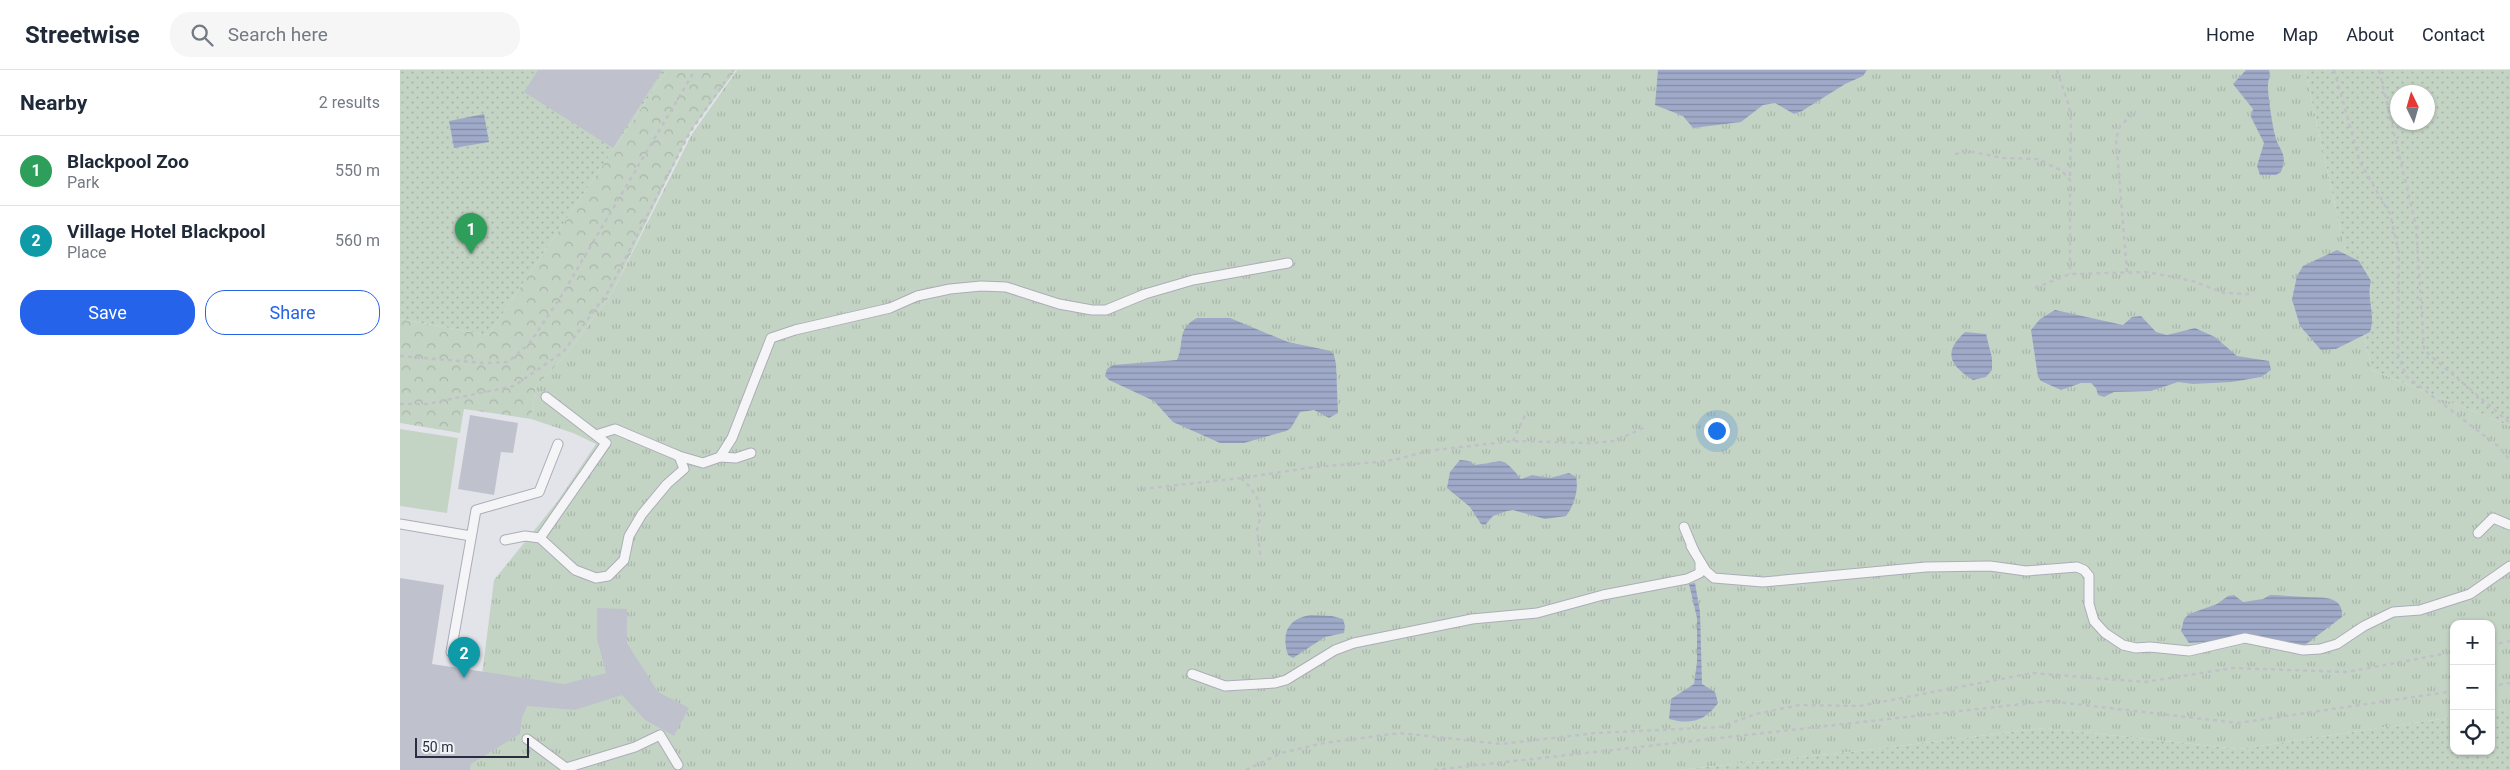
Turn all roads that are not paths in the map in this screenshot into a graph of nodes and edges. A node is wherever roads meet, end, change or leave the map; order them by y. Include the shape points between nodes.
1 (1288, 263) dead end
2 (546, 397) dead end
3 (596, 435) junction
4 (558, 444) dead end
5 (751, 453) dead end
6 (679, 456) junction
7 (720, 457) junction
8 (400, 524) edge
9 (2510, 525) edge
10 (1684, 527) dead end
11 (2478, 532) dead end
12 (471, 536) junction
13 (540, 538) junction
14 (505, 540) dead end
15 (1691, 546) junction
16 (2510, 566) edge
17 (451, 652) dead end
18 (1192, 674) dead end
19 (527, 739) dead end
20 (678, 765) dead end

1 - 7 lane via 1193,280 1106,310 1059,304 1006,287 981,286 917,296 890,308 771,338 732,438
2 - 3 lane
3 - 6 lane via 615,429
3 - 13 lane via 606,443
4 - 12 lane via 538,492 476,510
5 - 7 lane via 736,458
6 - 7 lane via 703,463
6 - 13 lane via 684,470 666,484 642,514 629,536 624,560 608,576 596,578 575,570
8 - 12 lane
9 - 11 lane via 2497,517
10 - 15 lane
12 - 17 lane
13 - 14 lane via 525,536
15 - 16 lane via 1710,576 1718,579 1757,581 1926,567 1990,566 2026,571 2077,567 2089,576 2092,616 2105,633 2130,647 2189,650 2245,638 2295,650 2320,649 2337,644 2393,612 2420,610 2470,594
15 - 18 lane via 1701,566 1700,573 1694,577 1610,593 1536,613 1472,619 1354,643 1275,683 1225,686
19 - 20 lane via 566,768 635,747 660,735

